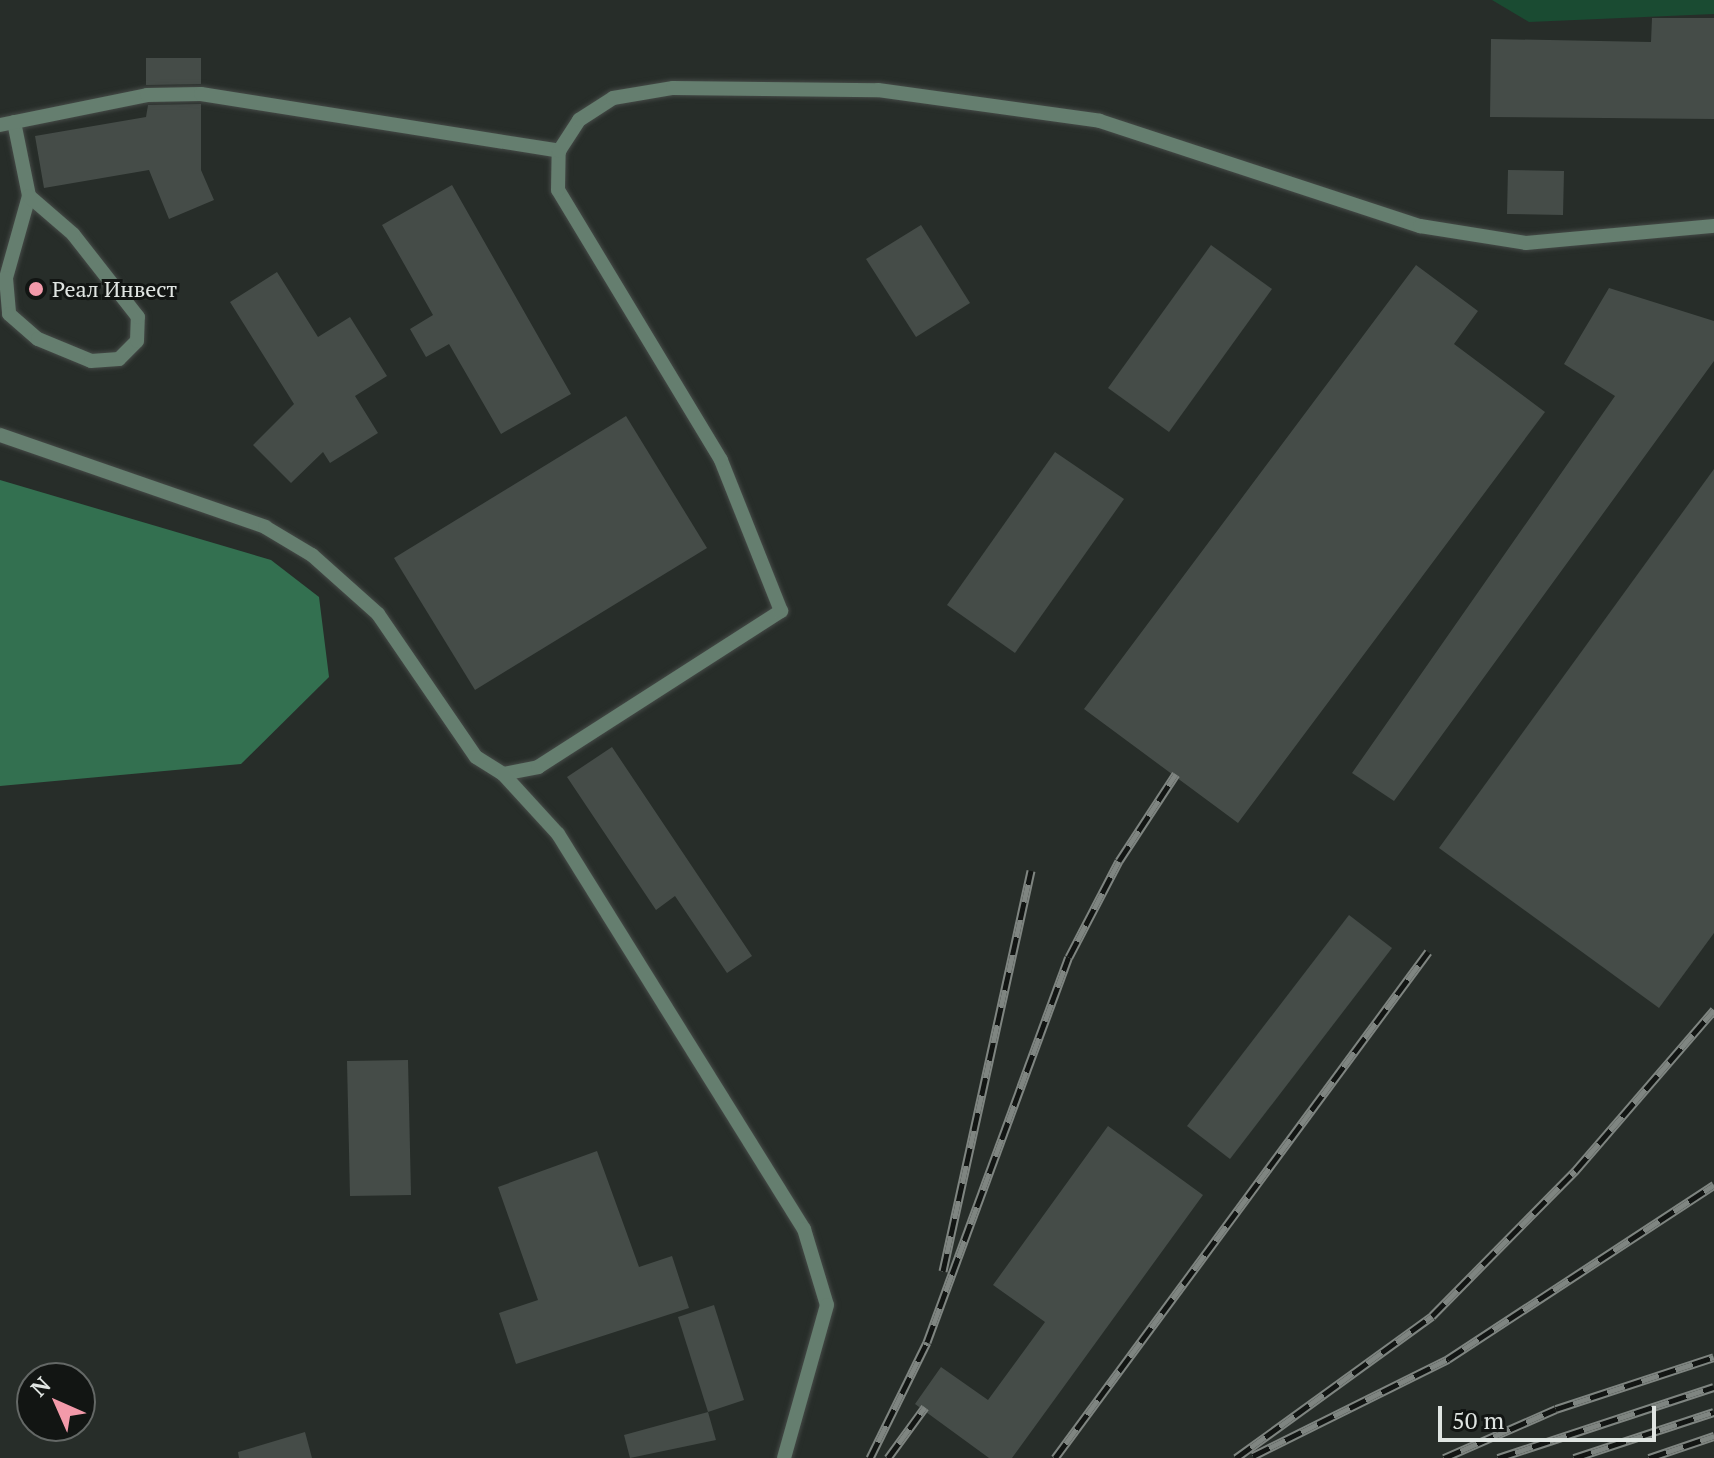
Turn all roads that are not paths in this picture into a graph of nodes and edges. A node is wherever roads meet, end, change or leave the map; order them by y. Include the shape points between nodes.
1 (7, 123) edge
2 (559, 151) junction
3 (29, 196) junction
4 (1714, 226) edge
5 (0, 435) edge
6 (503, 774) junction
7 (784, 1458) edge

1 - 2 lane via 147,95 201,94
1 - 3 lane
2 - 4 lane via 579,120 613,98 673,88 878,90 1100,121 1435,229 1526,243
2 - 6 lane via 558,190 721,460 781,611 538,767
3 - 3 lane via 73,234 138,317 137,341 119,359 91,361 38,339 9,314 6,278
5 - 6 lane via 265,527 312,555 378,614 476,757
6 - 7 lane via 558,834 804,1229 827,1305

